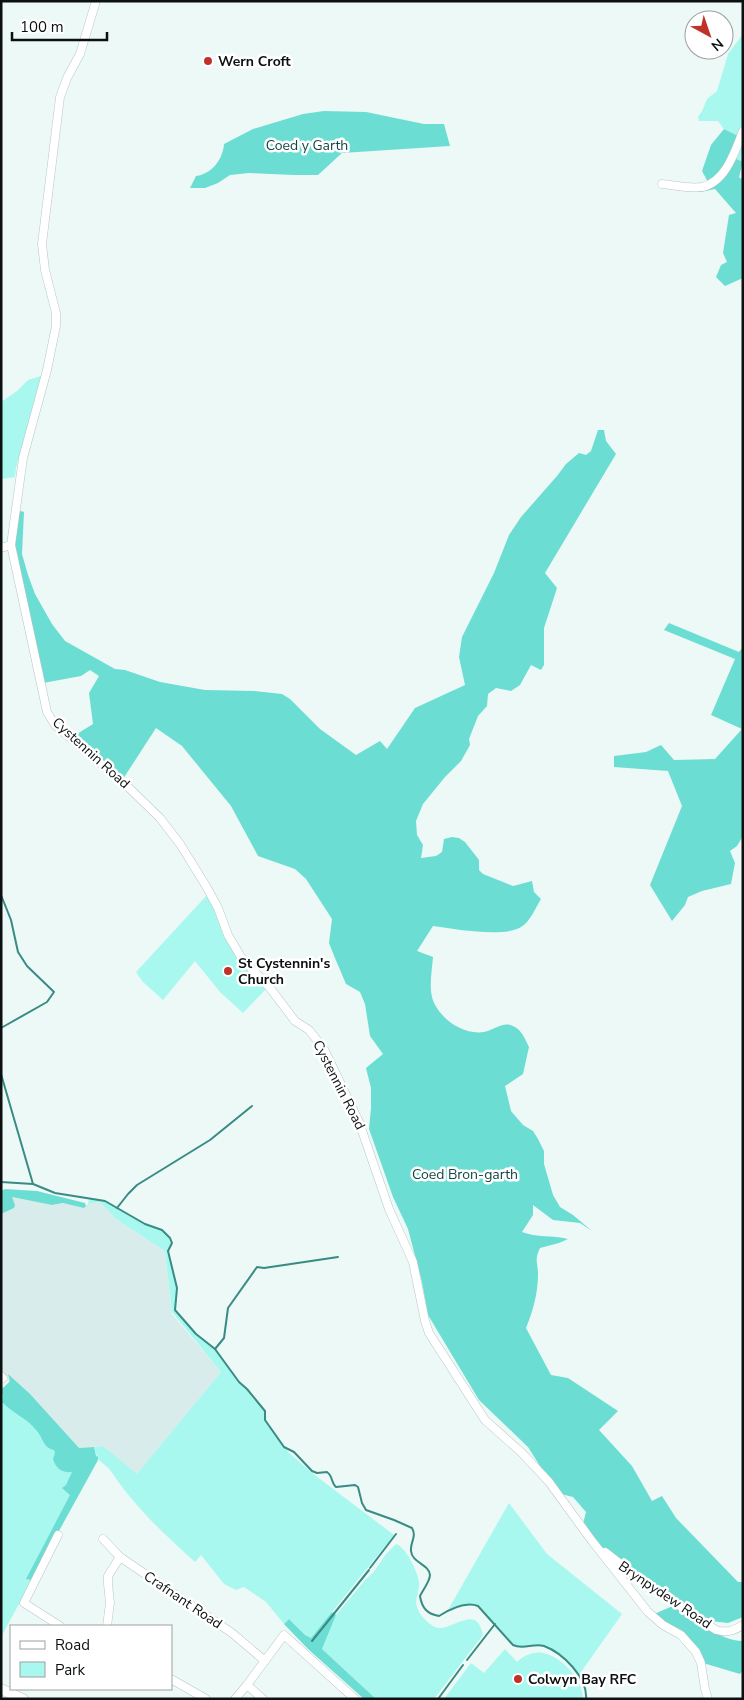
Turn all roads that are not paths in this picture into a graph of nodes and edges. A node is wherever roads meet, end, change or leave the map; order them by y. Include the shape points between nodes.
1 (96, 1) edge
2 (743, 131) edge
3 (662, 184) dead end
4 (11, 545) junction
5 (1, 548) edge
6 (58, 1535) dead end
7 (103, 1539) dead end
8 (592, 1541) junction
9 (120, 1557) junction
10 (57, 1625) edge
11 (107, 1625) edge
12 (743, 1625) edge
13 (265, 1661) junction
14 (172, 1680) edge
15 (247, 1685) junction
16 (1, 1689) edge
17 (19, 1694) edge
18 (206, 1699) edge
19 (235, 1699) edge
20 (262, 1699) edge
21 (355, 1699) edge
22 (708, 1699) edge

1 - 4 street via 80,54 60,97 42,244 56,326 23,458
2 - 3 street via 723,174 714,182 702,187
4 - 5 street
4 - 8 street, Cystennin Road via 50,719 160,818 213,897 236,950 295,1021 309,1030 324,1049 359,1122 413,1262 429,1333 485,1420 522,1452 549,1482
6 - 10 street via 24,1603
7 - 9 street, Crafnant Road
8 - 12 street, Brynpydew Road via 645,1583 716,1630 725,1632
8 - 22 street via 648,1612 682,1635 696,1652
9 - 11 street via 108,1576
9 - 13 street, Crafnant Road via 232,1633
13 - 15 street
13 - 21 street via 284,1636
14 - 18 street
15 - 19 street
15 - 20 street
16 - 17 street

